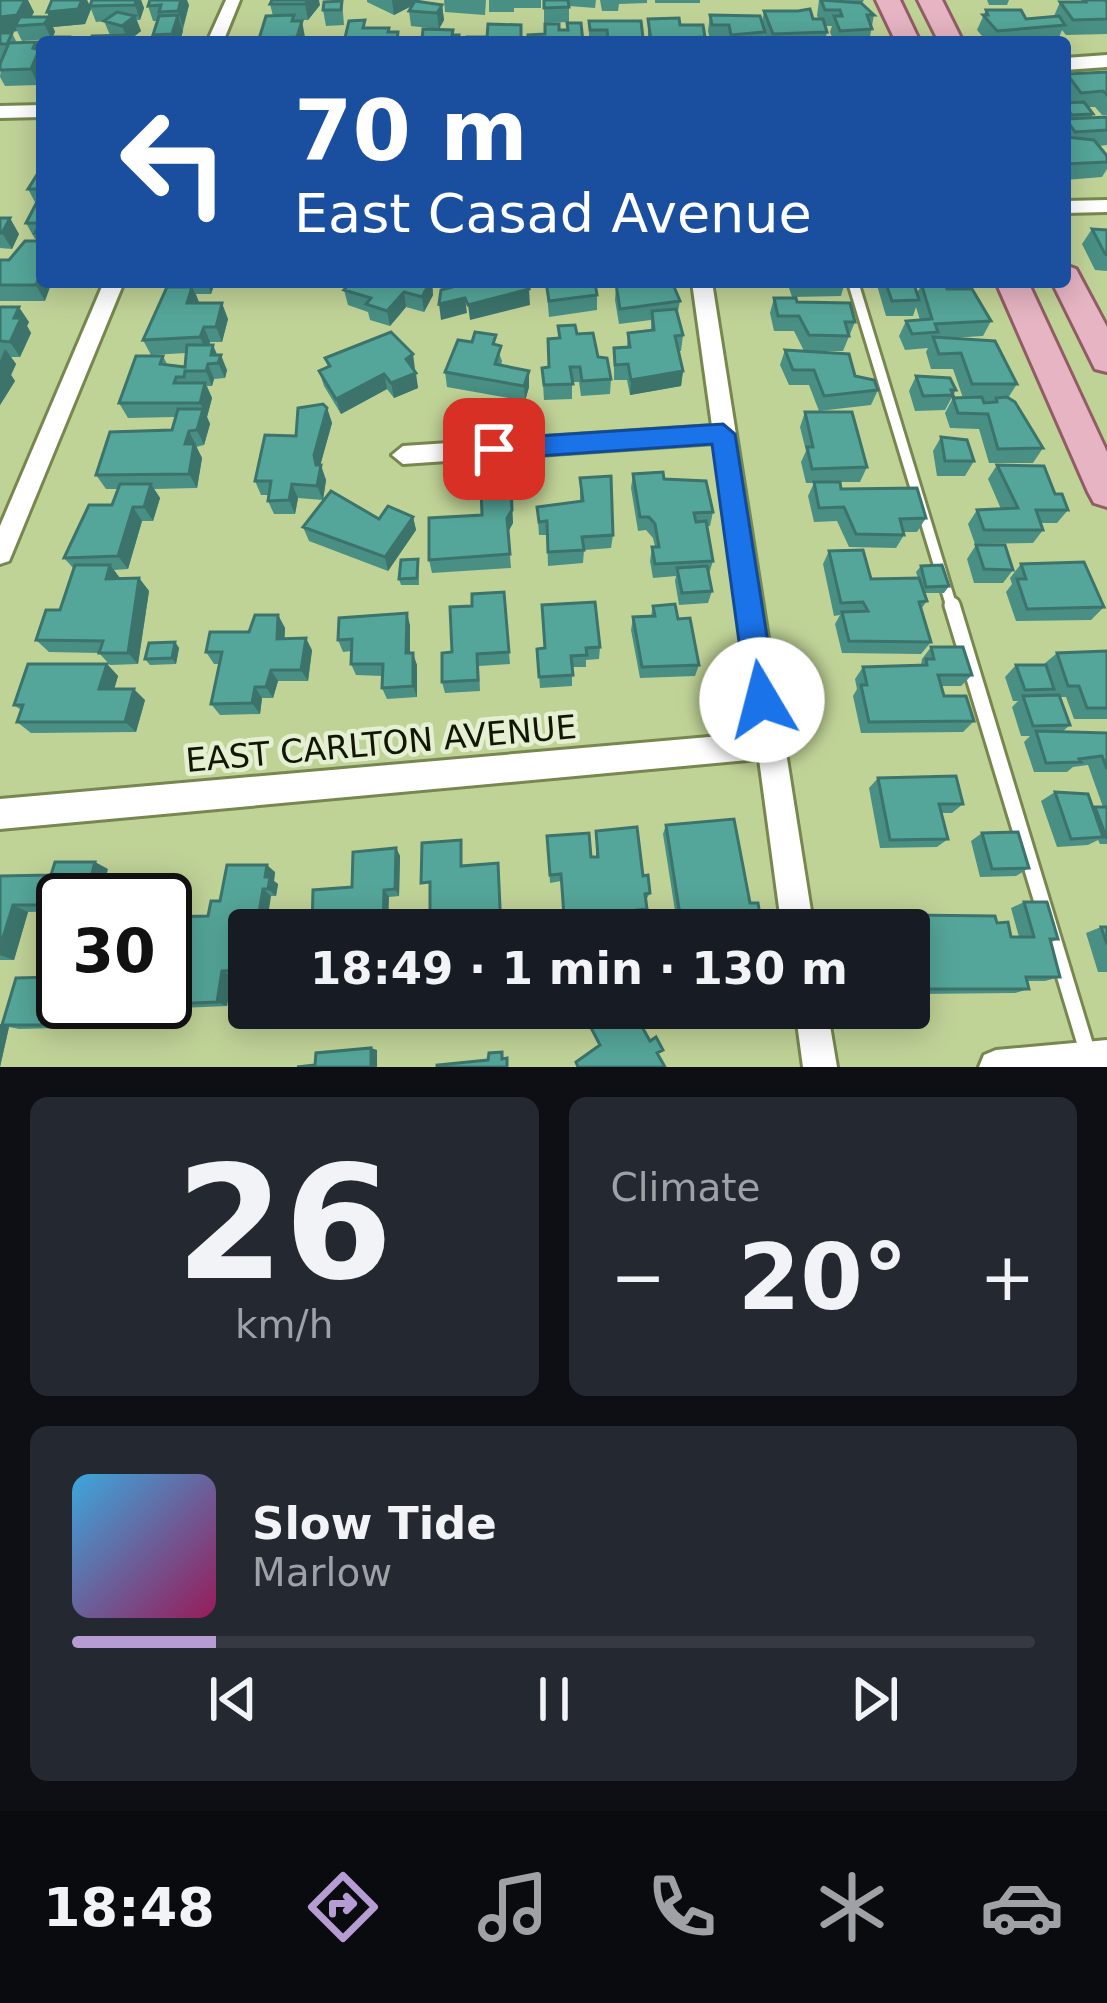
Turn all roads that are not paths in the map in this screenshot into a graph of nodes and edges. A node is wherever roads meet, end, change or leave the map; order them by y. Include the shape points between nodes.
1 (233, 0) edge
2 (888, 0) edge
3 (930, 0) edge
4 (218, 36) edge
5 (905, 36) edge
6 (947, 36) edge
7 (1107, 62) edge
8 (1071, 64) edge
9 (36, 111) edge
10 (0, 112) edge
11 (1107, 206) edge
12 (1071, 207) edge
13 (111, 288) edge
14 (703, 288) edge
15 (855, 288) edge
16 (1015, 288) edge
17 (1071, 288) edge
18 (1107, 360) edge
19 (723, 434) junction
20 (403, 455) dead end
21 (1107, 492) edge
22 (0, 554) edge
23 (769, 745) junction
24 (0, 814) edge
25 (795, 909) edge
26 (814, 1029) edge
27 (1098, 1058) edge
28 (820, 1067) edge
29 (996, 1067) edge

1 - 4 street
2 - 5 main road
3 - 6 main road
7 - 8 street
9 - 10 street
11 - 12 street
13 - 22 street
14 - 19 street
15 - 27 lane
16 - 21 main road
17 - 18 main road
19 - 20 street
19 - 23 street
23 - 24 street, EAST CARLTON AVENUE
23 - 25 street
26 - 28 street
27 - 29 street

